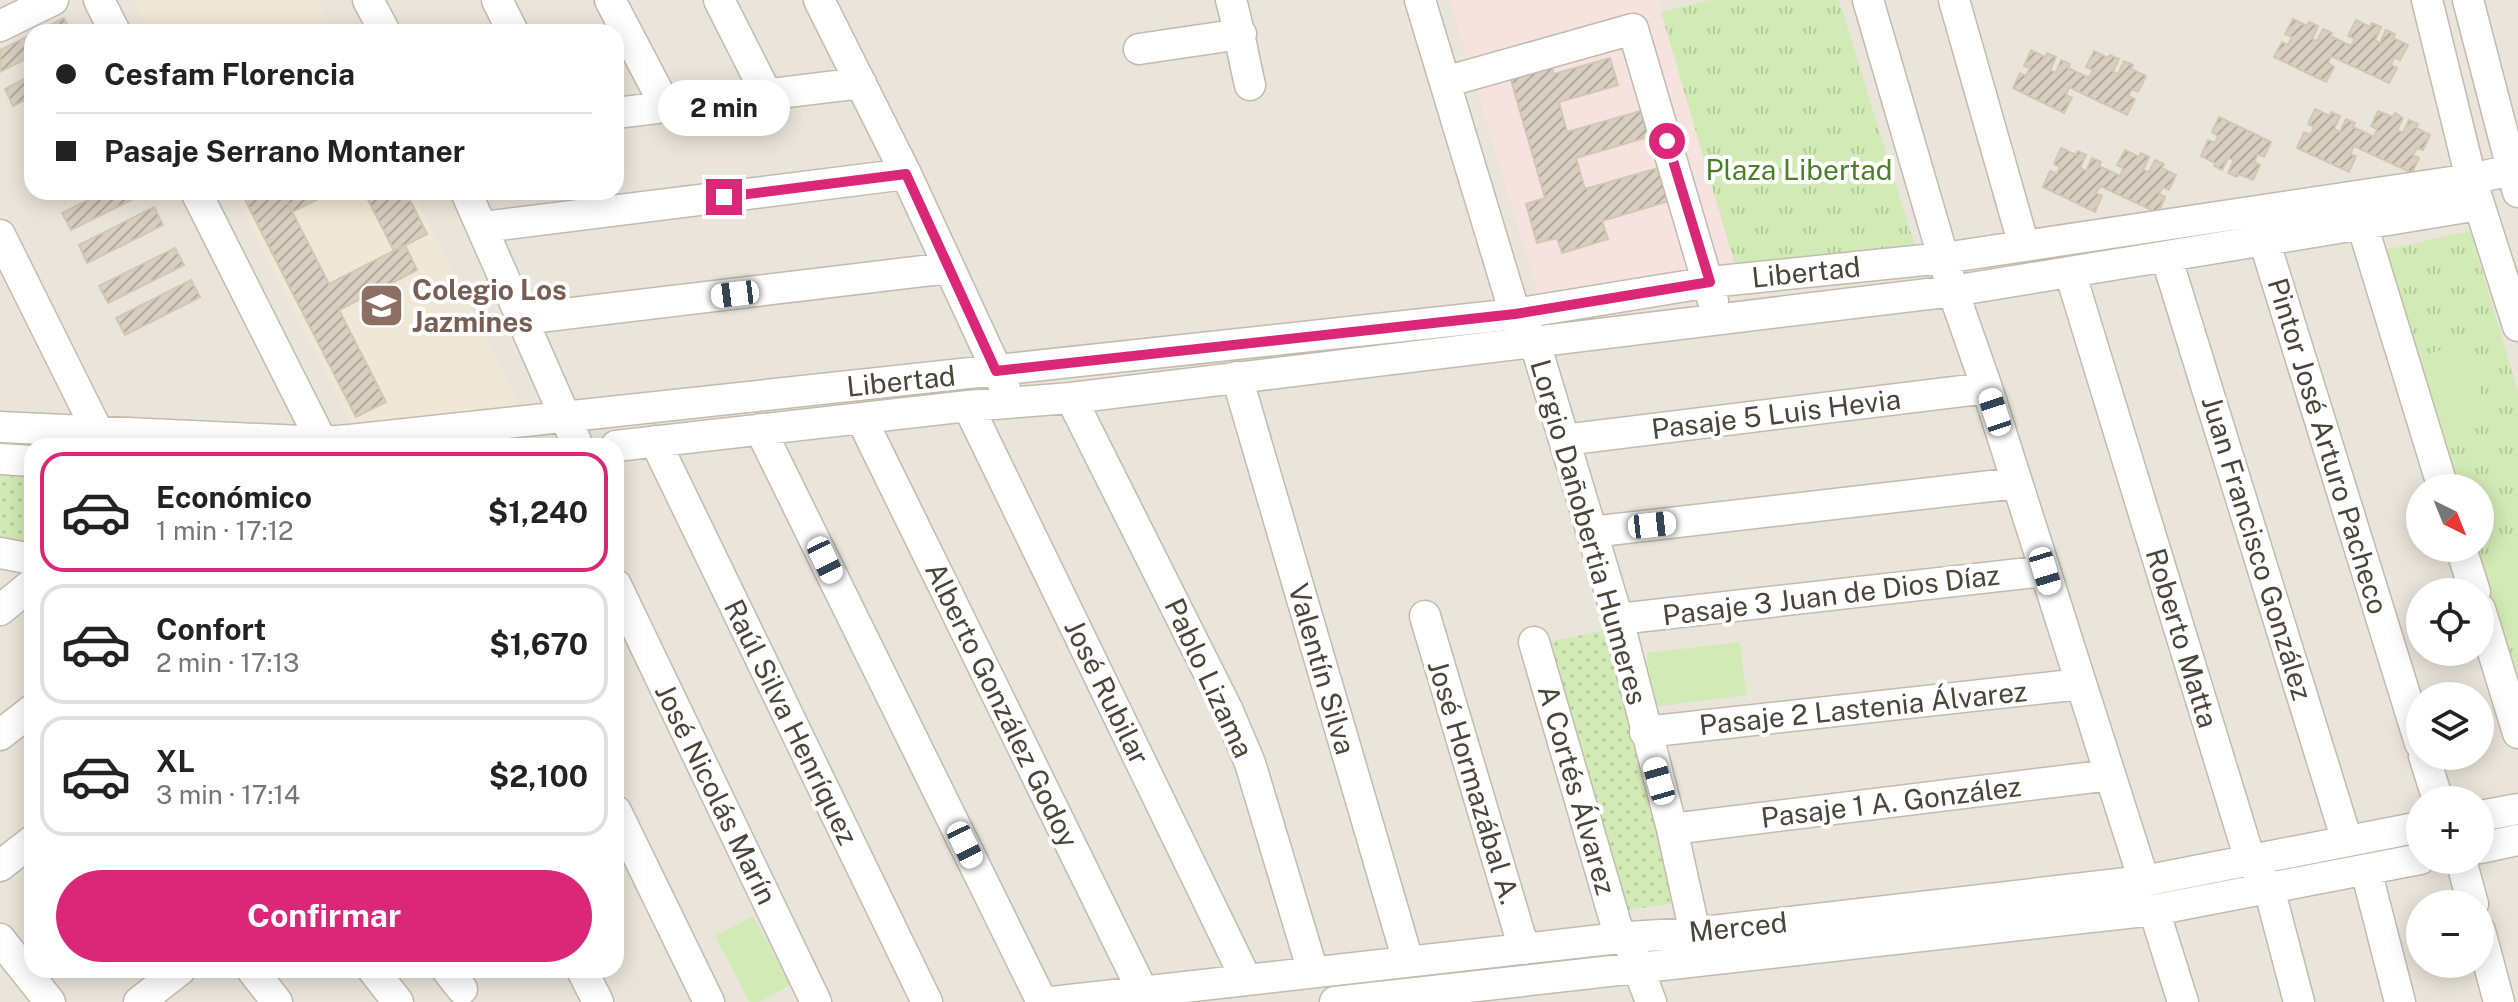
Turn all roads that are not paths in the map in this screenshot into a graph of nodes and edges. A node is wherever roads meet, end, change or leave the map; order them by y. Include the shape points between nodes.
1 (53, 0) edge
2 (99, 0) edge
3 (368, 0) edge
4 (497, 0) edge
5 (610, 0) edge
6 (719, 0) edge
7 (819, 0) edge
8 (1231, 0) edge
9 (1420, 0) edge
10 (1868, 0) edge
11 (1954, 0) edge
12 (2427, 0) edge
13 (2468, 0) edge
14 (111, 24) edge
15 (381, 24) edge
16 (509, 24) edge
17 (623, 24) edge
18 (0, 26) edge
19 (624, 27) edge
20 (1241, 34) junction
21 (1139, 49) dead end
22 (1445, 82) junction
23 (861, 83) junction
24 (1250, 85) dead end
25 (767, 95) junction
26 (666, 107) junction
27 (624, 112) edge
28 (906, 174) junction
29 (2515, 181) edge
30 (2475, 192) junction
31 (200, 200) edge
32 (470, 200) edge
33 (2362, 224) junction
34 (483, 227) junction
35 (0, 235) edge
36 (2264, 240) junction
37 (2024, 246) junction
38 (2166, 256) junction
39 (1944, 258) junction
40 (948, 268) junction
41 (2070, 272) junction
42 (1710, 282) junction
43 (1953, 291) junction
44 (1515, 314) junction
45 (1717, 318) junction
46 (522, 319) junction
47 (2518, 326) edge
48 (1535, 343) junction
49 (996, 371) junction
50 (1237, 377) junction
51 (1987, 388) junction
52 (1071, 398) junction
53 (1012, 402) junction
54 (968, 406) junction
55 (565, 417) junction
56 (861, 418) junction
57 (0, 427) edge
58 (760, 429) junction
59 (98, 432) junction
60 (210, 438) edge
61 (320, 438) edge
62 (377, 438) edge
63 (574, 438) edge
64 (1564, 440) junction
65 (655, 441) junction
66 (624, 445) edge
67 (0, 459) edge
68 (24, 460) edge
69 (2439, 474) edge
70 (2017, 483) junction
71 (1591, 532) junction
72 (0, 553) edge
73 (24, 558) edge
74 (2045, 571) junction
75 (24, 590) edge
76 (624, 602) edge
77 (0, 610) edge
78 (1425, 616) dead end
79 (1618, 619) junction
80 (1534, 642) dead end
81 (2494, 655) edge
82 (2081, 684) junction
83 (2406, 698) edge
84 (24, 716) edge
85 (1645, 732) junction
86 (2518, 733) edge
87 (0, 735) edge
88 (2110, 775) junction
89 (2518, 809) edge
90 (2494, 813) edge
91 (624, 827) edge
92 (1672, 829) junction
93 (2406, 830) edge
94 (2518, 840) edge
95 (2347, 841) junction
96 (2494, 845) edge
97 (24, 847) edge
98 (2250, 860) junction
99 (2406, 862) edge
100 (0, 866) edge
101 (2366, 870) junction
102 (2144, 881) junction
103 (2269, 888) junction
104 (2154, 910) junction
105 (1695, 933) junction
106 (1624, 938) junction
107 (0, 939) edge
108 (1524, 949) junction
109 (1408, 961) junction
110 (24, 965) edge
111 (1636, 968) junction
112 (1313, 972) junction
113 (34, 978) edge
114 (170, 978) edge
115 (258, 978) edge
116 (379, 978) edge
117 (586, 978) edge
118 (2493, 978) edge
119 (1246, 979) junction
120 (1143, 992) junction
121 (50, 1002) edge
122 (139, 1002) edge
123 (277, 1002) edge
124 (398, 1002) edge
125 (598, 1002) edge
126 (709, 1002) edge
127 (816, 1002) edge
128 (927, 1002) edge
129 (1042, 1002) edge
130 (1052, 1002) edge
131 (1335, 1002) edge
132 (1651, 1002) edge
133 (2183, 1002) edge
134 (2299, 1002) edge
135 (2400, 1002) edge
136 (2499, 1002) edge

1 - 18 street
2 - 14 street
3 - 15 street
4 - 16 street
5 - 17 street
6 - 25 street
7 - 23 street
8 - 20 street
9 - 22 street, Lorgio Dañobertia Humeres
10 - 39 street
11 - 37 street
12 - 30 street
13 - 29 street
19 - 26 street
20 - 21 street
20 - 24 street
22 - 42 street via 1633,29
22 - 44 street, Lorgio Dañobertia Humeres
23 - 25 street
23 - 28 street
25 - 26 street
26 - 27 street
28 - 34 street
28 - 40 street
29 - 30 street, Libertad
30 - 33 street, Libertad
30 - 37 street, Libertad
30 - 47 street
31 - 61 street
32 - 34 street
33 - 36 street, Libertad
33 - 69 street
34 - 46 street
35 - 59 street
36 - 38 street, Libertad
36 - 83 street, Pintor José Arturo Pacheco
37 - 39 street, Libertad
38 - 41 street, Libertad
38 - 95 street, Juan Francisco González
39 - 42 street, Libertad
39 - 43 street
40 - 46 street
40 - 49 street
41 - 43 street, Libertad
41 - 98 street, Roberto Matta
42 - 44 street, Libertad
42 - 45 street
43 - 45 street, Libertad
43 - 51 street
44 - 48 street, Lorgio Dañobertia Humeres
44 - 49 street, Libertad
45 - 48 street, Libertad
46 - 55 street
48 - 50 street, Libertad
48 - 64 street, Lorgio Dañobertia Humeres
49 - 53 street
49 - 55 street, Libertad
50 - 52 street, Libertad
50 - 109 street, Valentín Silva
51 - 64 street, Pasaje 5 Luis Hevia
51 - 70 street
52 - 53 street, Libertad
52 - 112 street, Pablo Lizama via 1250,763
53 - 54 street, Libertad
54 - 56 street, Libertad
54 - 119 street, José Rubilar
55 - 62 street, Libertad
55 - 63 street
56 - 58 street, Libertad
56 - 120 street, Alberto González Godoy
57 - 59 street, Libertad
58 - 65 street, Libertad
58 - 129 street
59 - 60 street, Libertad
64 - 71 street, Lorgio Dañobertia Humeres
65 - 66 street, Libertad
65 - 128 street, Raúl Silva Henríquez
67 - 68 street
70 - 71 street
70 - 74 street
71 - 79 street, Lorgio Dañobertia Humeres
72 - 73 street
74 - 79 street, Pasaje 3 Juan de Dios Díaz
74 - 82 street
75 - 77 street
76 - 127 street, José Nicolás Marín
78 - 108 street, José Hormazábal A.
79 - 85 street, Lorgio Dañobertia Humeres
80 - 106 street, A Cortés Álvarez
81 - 86 street
82 - 85 street, Pasaje 2 Lastenia Álvarez
82 - 88 street
84 - 87 street
85 - 92 street, Lorgio Dañobertia Humeres
88 - 92 street, Pasaje 1 A. González
88 - 102 street
89 - 90 street
91 - 126 street
92 - 105 street, Lorgio Dañobertia Humeres
93 - 95 street, Merced
94 - 96 street
95 - 98 street, Merced
97 - 100 street
98 - 102 street, Merced
98 - 103 street, Roberto Matta
99 - 101 street, Merced
101 - 103 street, Merced
101 - 135 street
102 - 105 street, Merced
103 - 104 street, Merced
103 - 134 street, Roberto Matta
104 - 111 street, Merced
104 - 133 street
105 - 106 street, Merced
106 - 108 street, Merced
106 - 111 street, A Cortés Álvarez
107 - 110 street
108 - 109 street, Merced
109 - 112 street, Merced
111 - 131 street, Merced
111 - 132 street, A Cortés Álvarez
112 - 119 street, Merced
113 - 121 street
114 - 122 street
115 - 123 street
116 - 124 street
117 - 125 street
118 - 136 street
119 - 120 street, Merced
120 - 130 street, Merced

